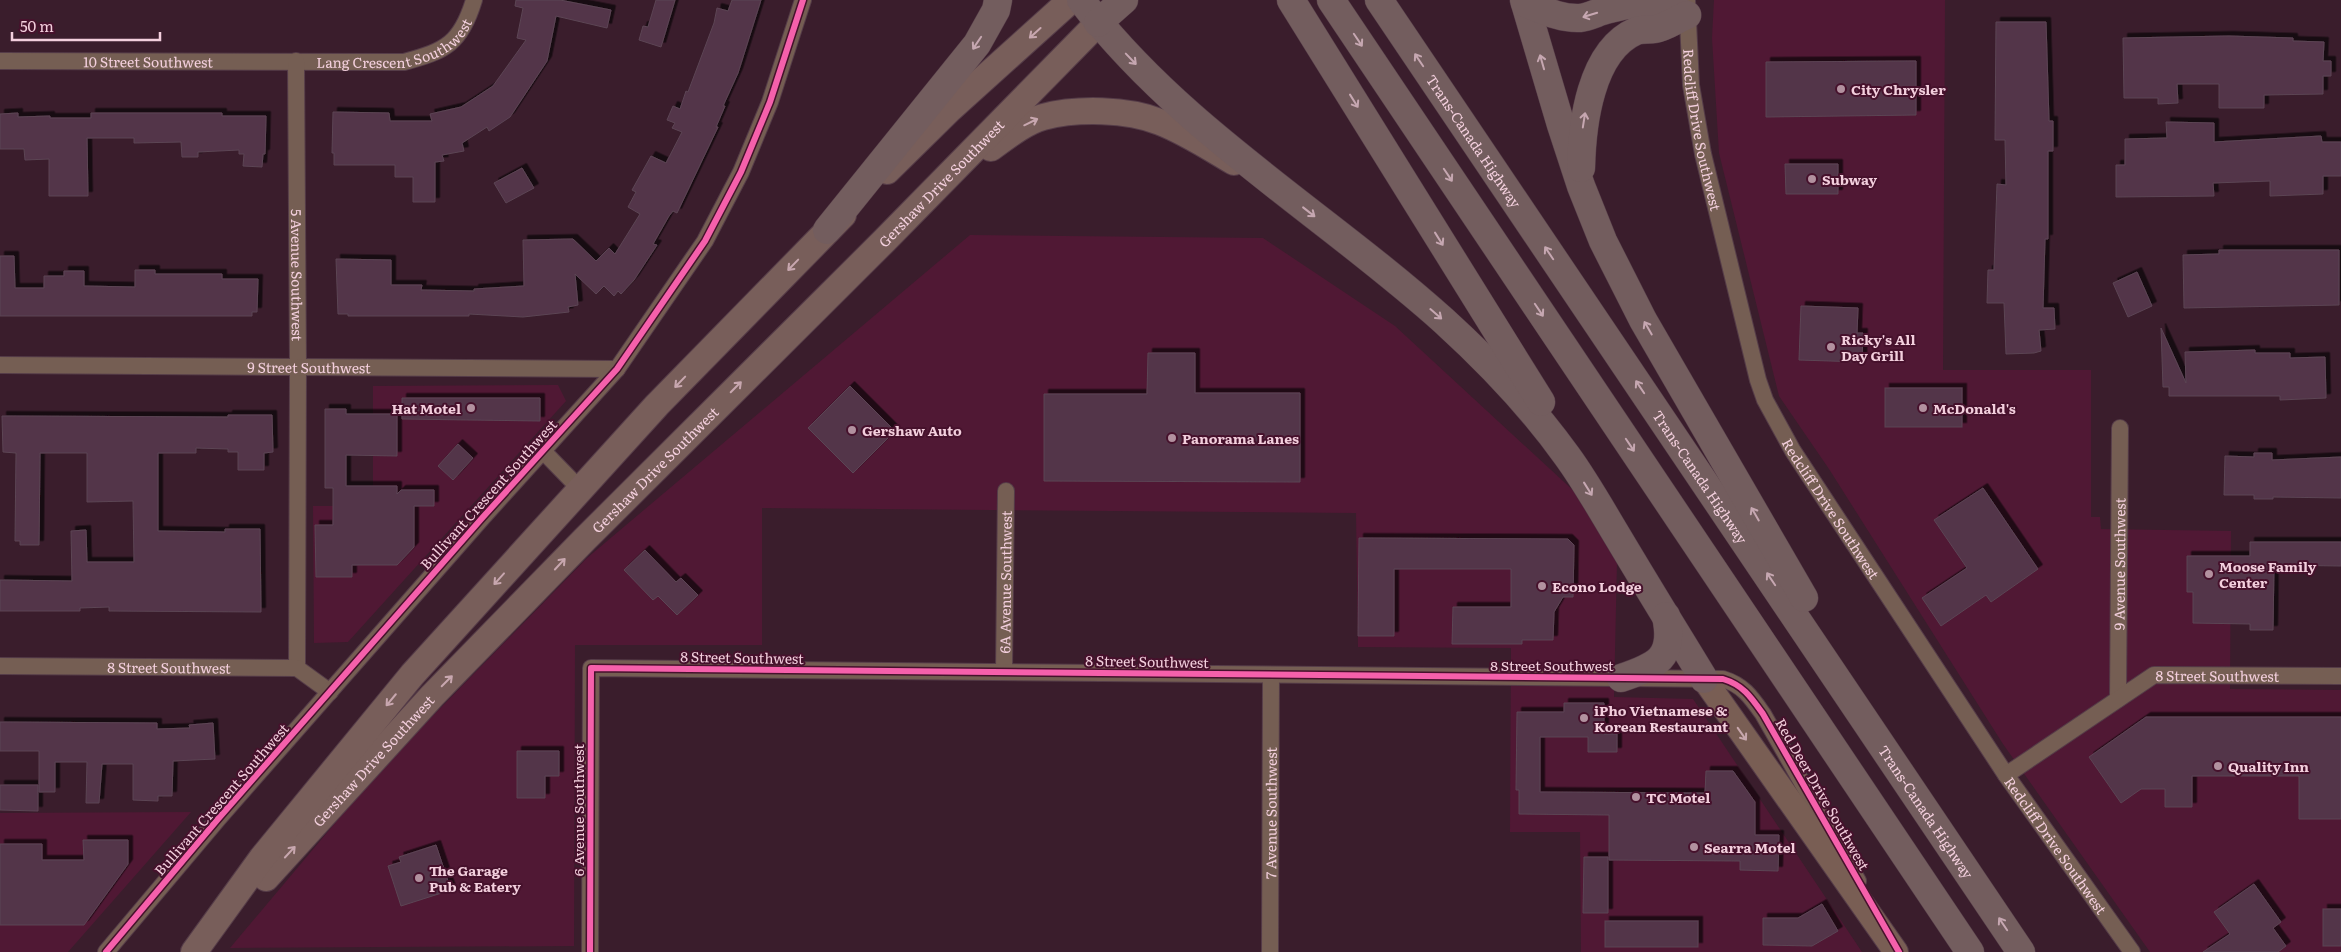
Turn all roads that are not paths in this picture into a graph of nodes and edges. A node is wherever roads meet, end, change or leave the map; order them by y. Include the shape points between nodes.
1 (474, 0) edge
2 (803, 0) edge
3 (998, 0) edge
4 (1071, 0) edge
5 (1080, 0) edge
6 (1124, 0) edge
7 (1291, 0) edge
8 (1331, 0) edge
9 (1380, 0) edge
10 (1525, 1) edge
11 (1687, 7) edge
12 (1098, 23) junction
13 (0, 61) edge
14 (296, 61) junction
15 (1271, 182) junction
16 (1581, 186) junction
17 (827, 230) junction
18 (885, 240) junction
19 (0, 365) edge
20 (298, 367) junction
21 (617, 368) junction
22 (2120, 428) dead end
23 (543, 451) junction
24 (1568, 456) junction
25 (580, 489) junction
26 (1006, 491) dead end
27 (1666, 616) junction
28 (0, 666) edge
29 (297, 668) junction
30 (591, 668) joint
31 (1004, 672) junction
32 (1271, 675) junction
33 (2341, 676) edge
34 (1621, 678) junction
35 (1704, 679) junction
36 (330, 692) junction
37 (2118, 699) junction
38 (2006, 775) junction
39 (1920, 799) junction
40 (106, 952) edge
41 (195, 952) edge
42 (590, 952) edge
43 (1270, 952) edge
44 (1897, 952) edge
45 (1970, 952) edge
46 (2022, 952) edge
47 (2132, 952) edge

1 - 14 street, Lang Crescent Southwest via 462,30 446,48 427,56 404,62
2 - 21 street, Bullivant Crescent Southwest via 770,102 741,172 705,241
3 -> 17 highway via 996,10 977,44
4 -> 17 main road, Gershaw Drive Southwest via 950,109
5 - 12 highway
6 - 12 highway, Gershaw Drive Southwest
7 -> 24 highway via 1554,424
8 -> 45 highway
39 -> 9 highway, Trans-Canada Highway via 1510,197
11 -> 10 highway via 1646,0 1581,18 1560,17
16 -> 10 highway
16 -> 11 highway via 1582,137 1587,106 1605,61 1620,42 1637,31 1657,29
11 - 38 street, Redcliff Drive Southwest via 1691,85 1703,154 1765,400 1793,451
12 -> 15 highway via 1179,105
12 - 18 main road, Gershaw Drive Southwest
13 - 14 street, 10 Street Southwest
14 - 20 street, 5 Avenue Southwest
18 -> 15 main road via 993,147 1042,117 1118,112 1160,122
15 -> 24 highway via 1386,270 1445,322 1501,376
39 -> 16 highway via 1643,320 1603,241
17 -> 25 main road, Gershaw Drive Southwest
41 -> 18 main road, Gershaw Drive Southwest via 432,696 624,498
19 - 20 street, 9 Street Southwest
20 - 21 street, 9 Street Southwest
20 - 29 street, 5 Avenue Southwest
21 - 23 street, Bullivant Crescent Southwest
22 - 37 street, 9 Avenue Southwest
23 - 25 street
23 - 36 street, Bullivant Crescent Southwest
24 -> 27 highway
25 -> 41 main road, Gershaw Drive Southwest via 364,732 262,858
26 - 31 street, 6A Avenue Southwest
27 - 34 highway via 1669,640 1661,658 1643,671
27 - 35 highway
28 - 29 street, 8 Street Southwest
29 - 36 street
30 - 31 street, 8 Street Southwest
30 - 42 street, 6 Avenue Southwest
31 - 32 street, 8 Street Southwest
32 - 34 street, 8 Street Southwest
32 - 43 street, 7 Avenue Southwest
33 - 37 street, 8 Street Southwest via 2154,675
34 - 35 street, 8 Street Southwest
35 - 44 street, Red Deer Drive Southwest
36 - 40 street, Bullivant Crescent Southwest
37 - 38 street, 8 Street Southwest
38 - 47 street, Redcliff Drive Southwest
46 -> 39 highway, Trans-Canada Highway

